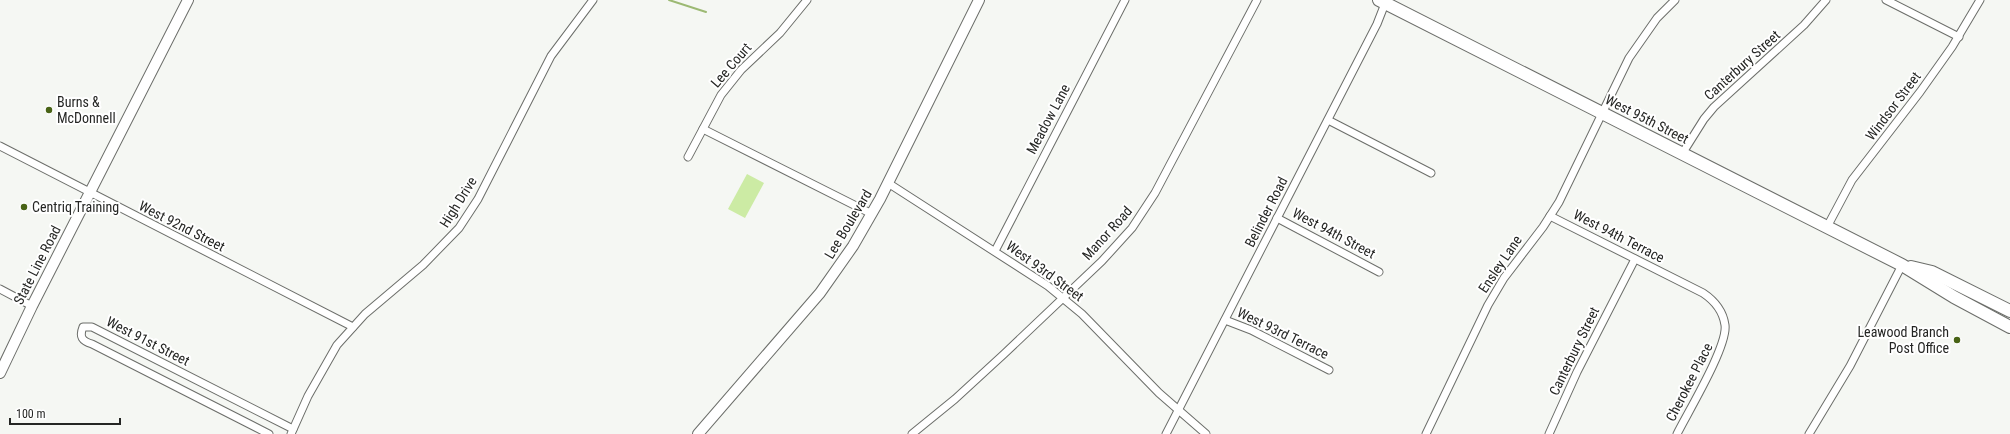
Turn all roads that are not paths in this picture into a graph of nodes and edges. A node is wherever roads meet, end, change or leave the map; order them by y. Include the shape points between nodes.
1 (188, 0) edge
2 (593, 0) edge
3 (807, 0) edge
4 (979, 0) edge
5 (1125, 0) edge
6 (1257, 0) edge
7 (1676, 0) edge
8 (1826, 0) edge
9 (1886, 0) edge
10 (1980, 0) edge
11 (1384, 1) edge
12 (1959, 37) junction
13 (1603, 114) junction
14 (1328, 120) junction
15 (702, 129) junction
16 (0, 146) edge
17 (1682, 154) junction
18 (688, 157) dead end
19 (1431, 173) dead end
20 (888, 183) junction
21 (90, 193) junction
22 (872, 214) junction
23 (1550, 216) junction
24 (1277, 218) junction
25 (1827, 227) junction
26 (995, 251) junction
27 (1635, 259) junction
28 (1902, 265) junction
29 (1379, 272) dead end
30 (0, 289) edge
31 (1063, 298) junction
32 (32, 306) junction
33 (2010, 311) edge
34 (1723, 317) joint
35 (1225, 320) junction
36 (353, 327) junction
37 (2010, 327) edge
38 (1329, 370) dead end
39 (0, 373) edge
40 (1178, 410) junction
41 (292, 431) edge
42 (269, 434) edge
43 (698, 434) edge
44 (912, 434) edge
45 (1166, 434) edge
46 (1206, 434) edge
47 (1426, 434) edge
48 (1549, 434) edge
49 (1677, 434) edge
50 (1808, 434) edge

1 - 21 street, State Line Road
2 - 36 street, High Drive via 551,56 478,199 459,228 423,265
3 - 15 street, Lee Court via 780,33 741,70 721,95
4 - 20 street, Lee Boulevard
5 - 26 street, Meadow Lane
6 - 31 street, Manor Road via 1143,213 1111,251
7 - 13 street, Ensley Lane via 1657,18 1636,46 1615,84
8 - 17 street, Canterbury Street via 1804,26 1714,107
9 - 12 street
10 - 12 street, Windsor Street
11 - 13 main road, West 95th Street
11 - 14 street, Belinder Road via 1378,24
12 - 25 street, Windsor Street via 1852,180
13 - 17 main road, West 95th Street
13 - 23 street, Ensley Lane
14 - 19 street
14 - 24 street, Belinder Road
15 - 18 street, Lee Court
15 - 22 street
16 - 21 street, West 92nd Street
17 - 25 main road, West 95th Street
20 - 22 street, Lee Boulevard
20 - 26 street, West 93rd Street
21 - 32 street, State Line Road
21 - 36 street, West 92nd Street
22 - 43 street, Lee Boulevard via 850,252 820,293
23 - 27 street, West 94th Terrace
23 - 47 street, Ensley Lane via 1504,278 1488,305
24 - 29 street, West 94th Street
24 - 35 street, Belinder Road
25 - 28 main road, West 95th Street
26 - 31 street, West 93rd Street
27 - 34 street, West 94th Terrace via 1711,299
27 - 48 street, Canterbury Street via 1577,372
28 - 33 main road, West 95th Street via 1932,272
28 - 37 main road, West 95th Street via 1954,298
28 - 50 street via 1850,366
30 - 32 street
31 - 40 street, West 93rd Street
31 - 44 street, Manor Road via 956,399
32 - 39 street, State Line Road
34 - 49 street, Cherokee Place via 1725,326 1721,347
35 - 38 street, West 93rd Terrace via 1251,330
35 - 40 street, Belinder Road
36 - 41 street, High Drive via 327,361
40 - 45 street, Belinder Road
40 - 46 street, West 93rd Street
41 - 42 street, West 91st Street via 92,327 83,327 80,333 85,342

